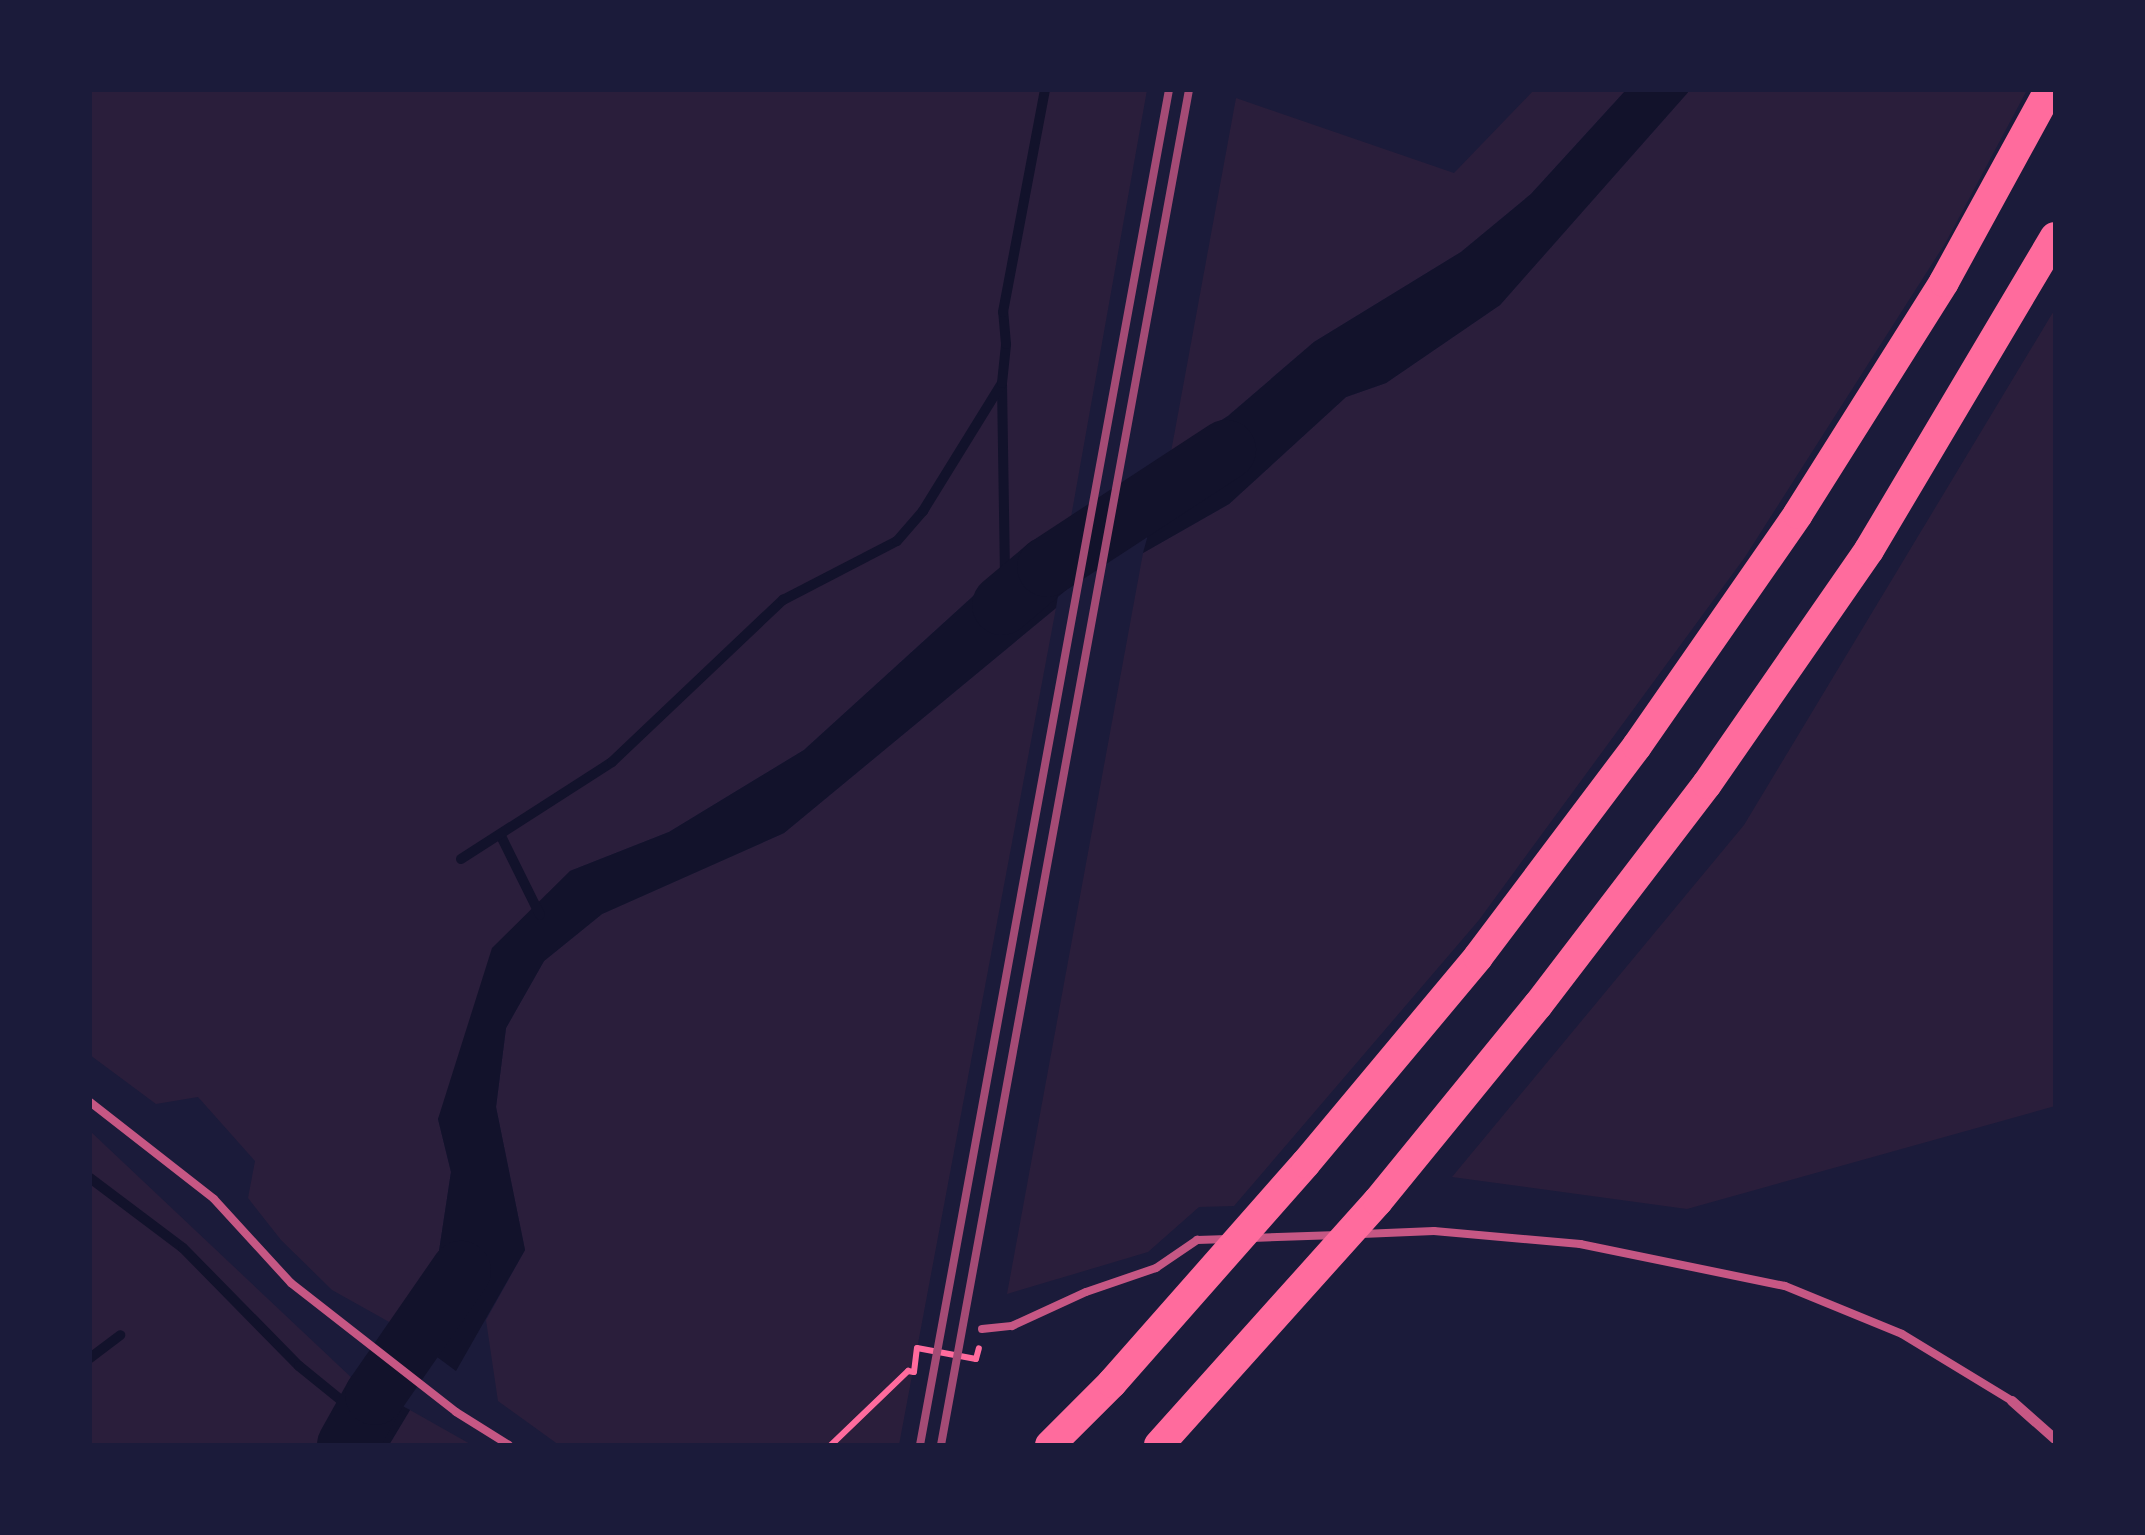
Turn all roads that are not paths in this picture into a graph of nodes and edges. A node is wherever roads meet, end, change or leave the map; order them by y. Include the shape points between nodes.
1 (2049, 90) edge
2 (2055, 237) edge
3 (90, 1102) edge
4 (982, 1328) road end
5 (2012, 1401) joint
6 (2055, 1439) edge
7 (509, 1445) edge
8 (1050, 1445) edge
9 (1159, 1445) edge

1 - 8 highway via 1944,282 1798,514 1637,746 1478,958 1306,1164
2 - 9 highway via 1869,550 1707,784 1378,1200
3 - 7 lane via 214,1199 291,1284
4 - 5 lane via 1012,1326 1156,1268 1197,1240 1434,1230 1580,1244 1785,1286 1902,1334
5 - 6 street

